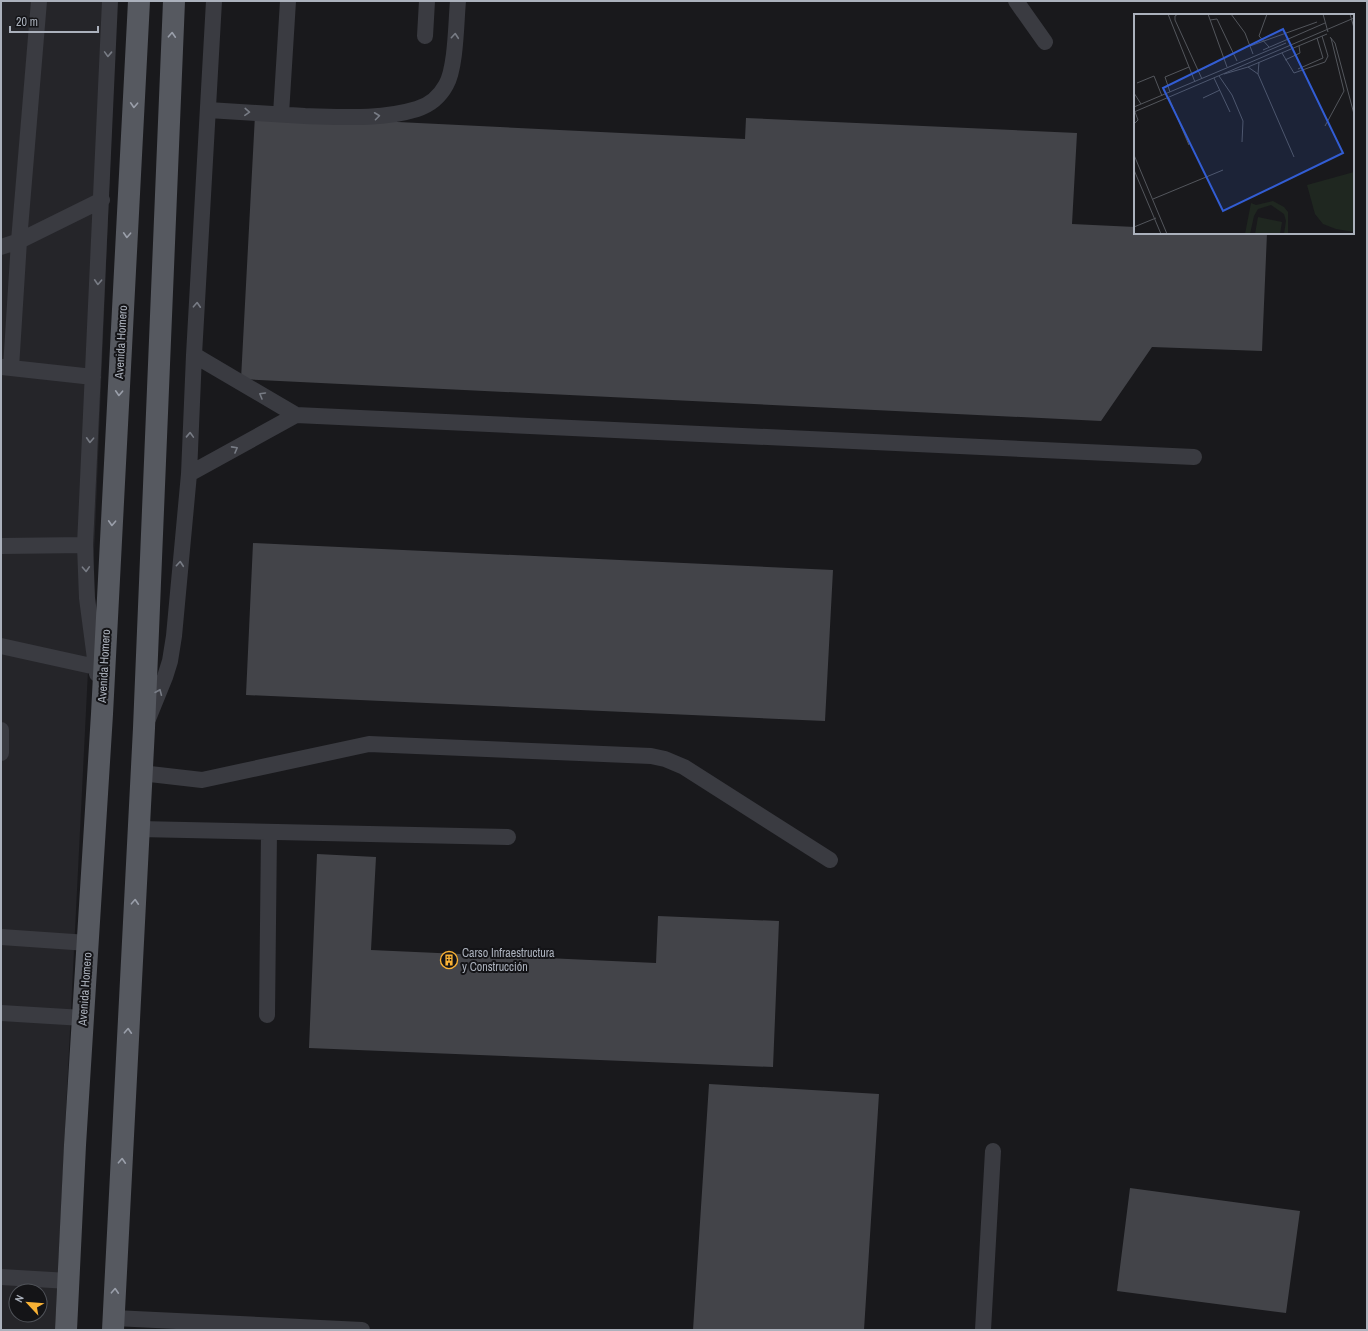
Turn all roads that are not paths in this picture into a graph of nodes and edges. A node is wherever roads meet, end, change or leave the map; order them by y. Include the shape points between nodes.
1 (39, 1) edge
2 (110, 1) edge
3 (139, 1) edge
4 (174, 1) edge
5 (214, 1) edge
6 (288, 1) edge
7 (427, 1) edge
8 (458, 1) edge
9 (1016, 1) edge
10 (425, 36) dead end
11 (1045, 42) dead end
12 (208, 110) junction
13 (281, 114) junction
14 (102, 200) junction
15 (19, 241) junction
16 (1, 247) edge
17 (194, 356) junction
18 (6, 368) edge
19 (93, 377) junction
20 (296, 415) junction
21 (1194, 457) dead end
22 (188, 474) junction
23 (85, 545) junction
24 (1, 546) edge
25 (1, 646) edge
26 (96, 667) junction
27 (102, 714) junction
28 (144, 728) junction
29 (1, 730) edge
30 (1, 753) edge
31 (141, 773) junction
32 (139, 829) junction
33 (269, 832) junction
34 (508, 837) dead end
35 (830, 860) dead end
36 (1, 937) edge
37 (88, 943) junction
38 (1, 1013) edge
39 (267, 1015) dead end
40 (83, 1018) junction
41 (993, 1151) dead end
42 (1, 1277) edge
43 (69, 1281) junction
44 (114, 1324) edge
45 (66, 1330) edge
46 (362, 1330) edge
47 (984, 1330) edge

1 - 15 lane
2 -> 14 lane
3 -> 27 main road, Avenida Homero
28 -> 4 main road
5 - 12 lane
6 - 13 lane
7 - 10 lane
13 -> 8 lane via 367,117 418,109 432,102 447,83 452,71
9 - 11 lane
12 -> 13 lane
17 -> 12 lane
14 - 15 lane
14 -> 19 lane
15 - 16 lane
15 - 18 lane
20 -> 17 lane
22 -> 17 lane
18 - 19 lane
19 -> 23 lane
20 - 21 lane
22 -> 20 lane
28 -> 22 lane via 170,660
23 - 24 lane
23 -> 26 lane via 87,598
25 - 26 lane
26 - 27 lane
27 - 37 main road, Avenida Homero
28 - 31 main road
29 - 30 lane
31 - 32 main road
31 - 35 lane via 202,780 369,744 651,756 684,767
32 - 33 lane
44 -> 32 main road
33 - 34 lane
33 - 39 lane
36 - 37 lane
37 - 40 main road, Avenida Homero
38 - 40 lane
40 - 43 main road, Avenida Homero
41 - 47 lane
42 - 43 lane
43 - 45 main road, Avenida Homero
44 - 46 lane

